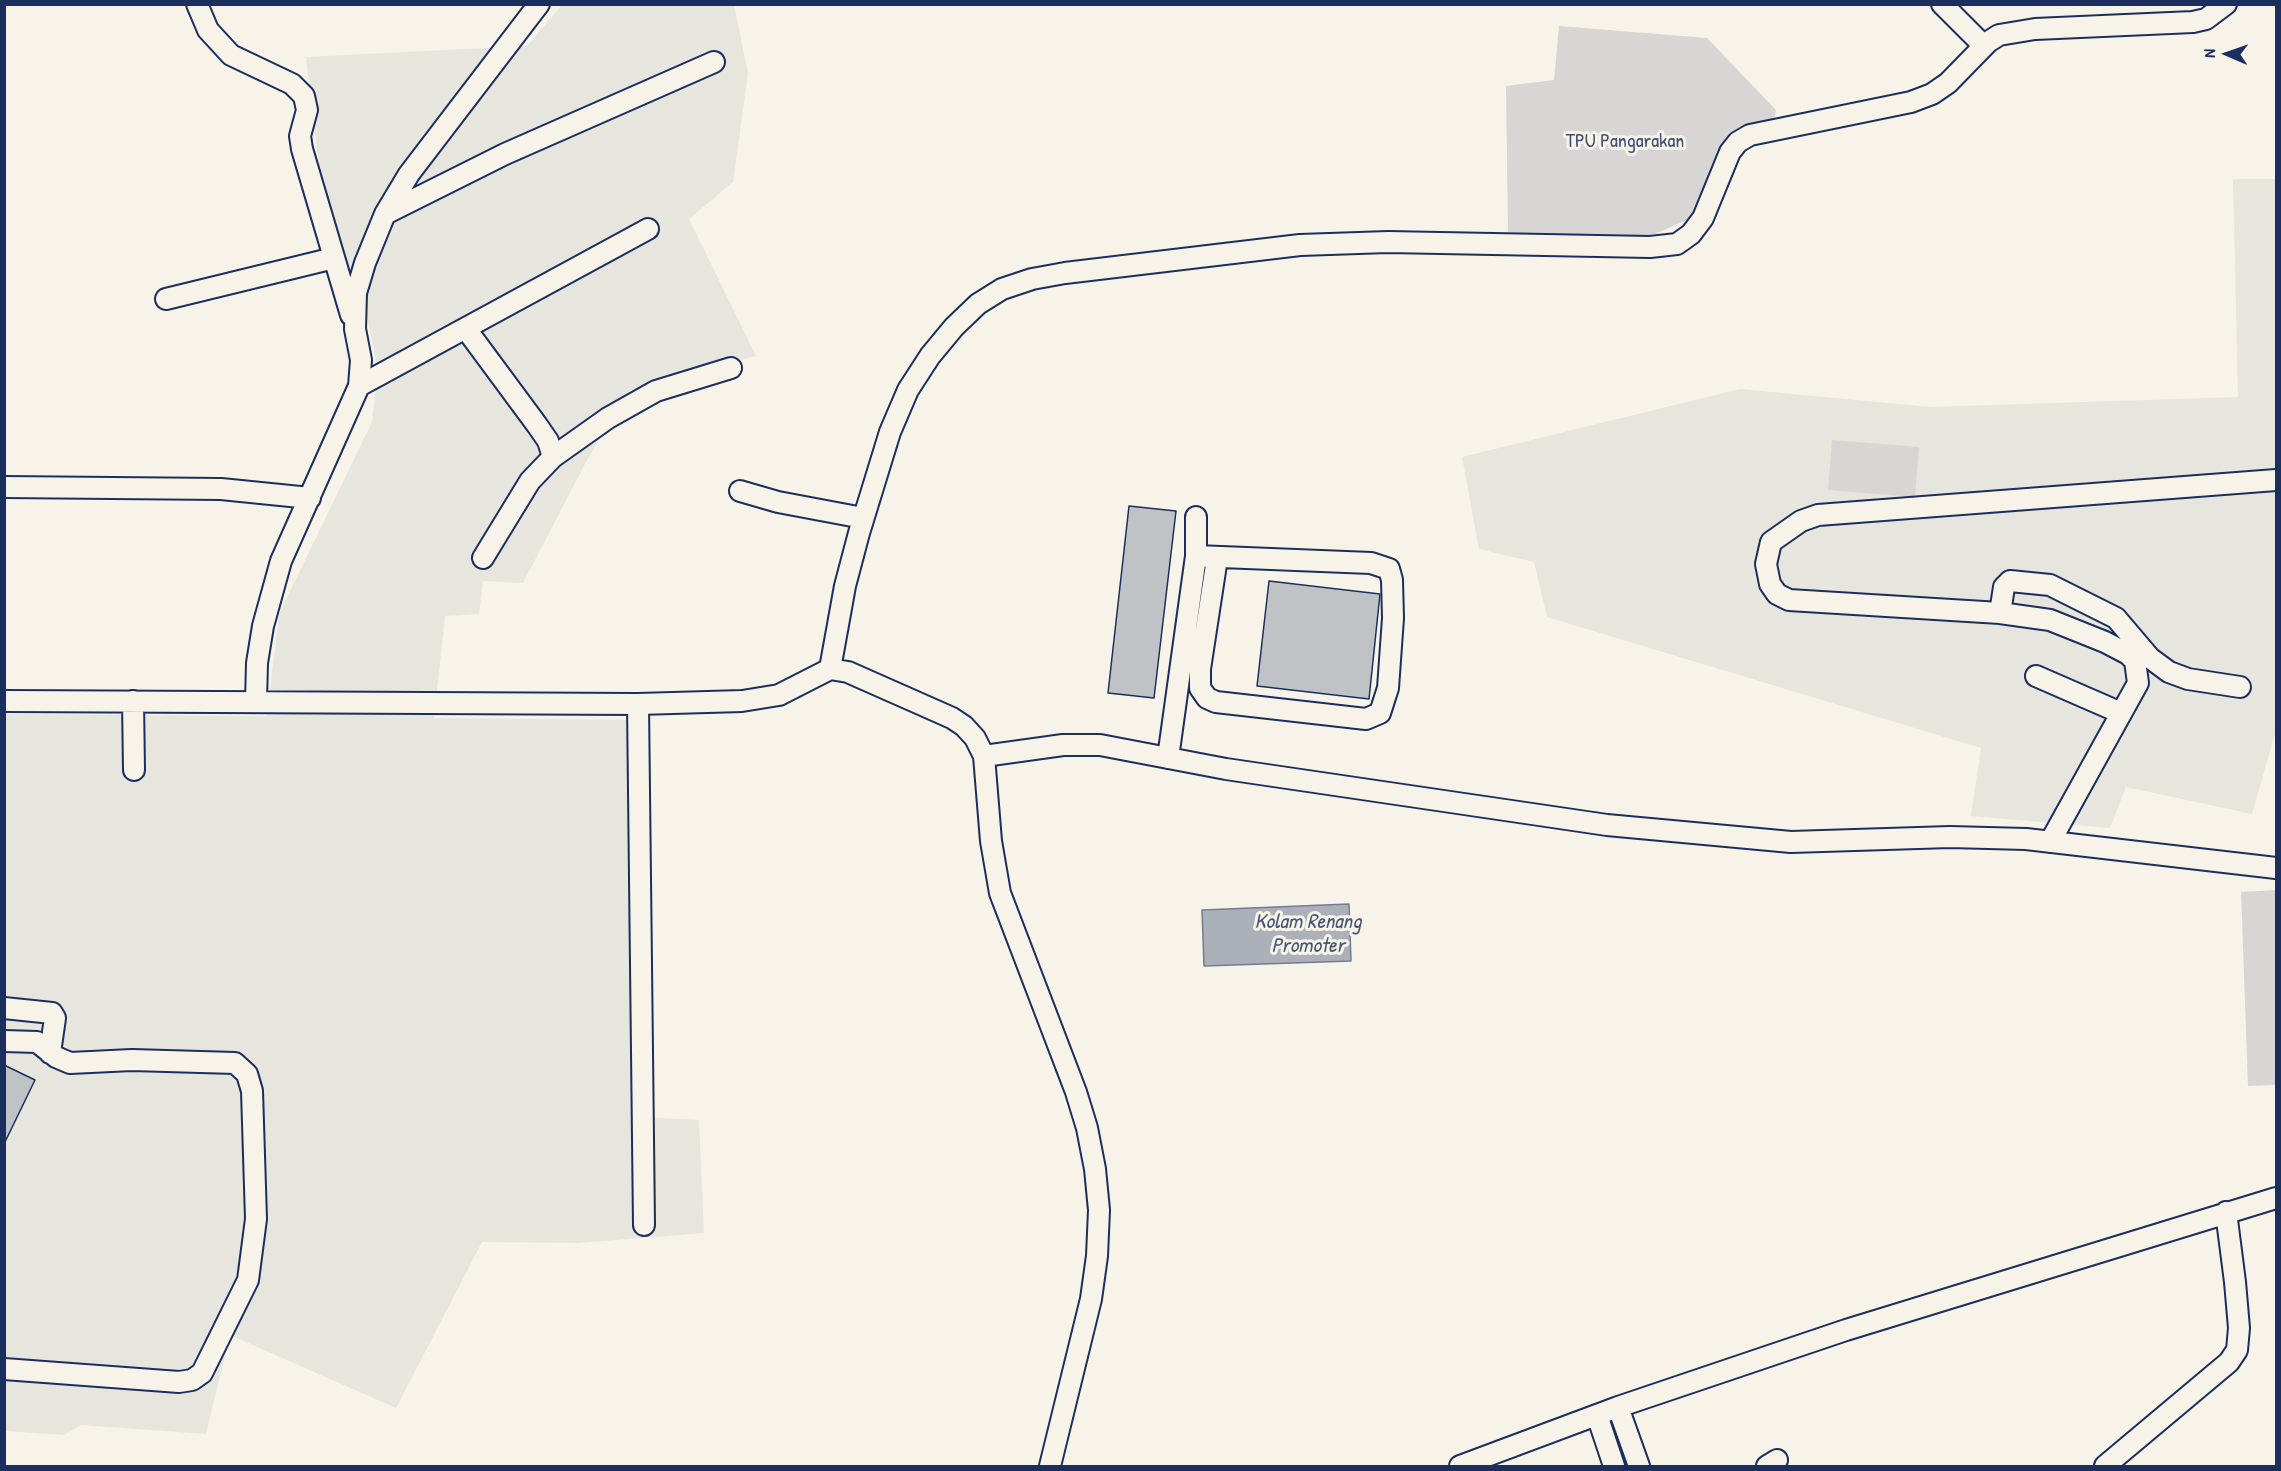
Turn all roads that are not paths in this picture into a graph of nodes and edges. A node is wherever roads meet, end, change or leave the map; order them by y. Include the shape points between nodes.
1 (197, 4) edge
2 (539, 4) edge
3 (1942, 4) edge
4 (2226, 4) edge
5 (1984, 46) junction
6 (714, 62) dead end
7 (385, 214) junction
8 (648, 229) dead end
9 (334, 258) junction
10 (166, 299) dead end
11 (355, 329) junction
12 (466, 329) junction
13 (731, 368) dead end
14 (359, 386) junction
15 (553, 457) junction
16 (2277, 480) edge
17 (4, 487) edge
18 (740, 491) dead end
19 (310, 498) junction
20 (1196, 517) dead end
21 (863, 518) junction
22 (1196, 556) junction
23 (483, 558) dead end
24 (1217, 558) junction
25 (2050, 585) junction
26 (2000, 613) junction
27 (2050, 620) junction
28 (830, 669) junction
29 (2036, 676) dead end
30 (2240, 687) dead end
31 (4, 700) edge
32 (133, 701) junction
33 (256, 701) junction
34 (638, 704) junction
35 (2121, 713) junction
36 (984, 756) junction
37 (1168, 758) junction
38 (134, 770) dead end
39 (2050, 842) junction
40 (2277, 868) edge
41 (4, 1008) edge
42 (4, 1041) edge
43 (50, 1053) junction
44 (2277, 1198) edge
45 (2226, 1212) junction
46 (644, 1225) dead end
47 (4, 1369) edge
48 (1618, 1407) junction
49 (1597, 1415) junction
50 (1050, 1467) edge
51 (1460, 1467) edge
52 (1614, 1467) edge
53 (1639, 1467) edge
54 (2105, 1467) edge

1 - 9 street via 208,30 231,55 292,84 304,96 307,110 300,136 302,149
2 - 7 street via 409,174
3 - 5 street
4 - 5 street via 2206,19 2193,22 2014,32 1999,35
5 - 21 street via 1932,94 1911,102 1758,133 1738,142 1730,152 1703,218 1677,244 1650,247 1388,242 1300,246 1065,273 1002,289 978,304 954,327 908,390 890,432
6 - 7 street via 506,154
7 - 11 street via 356,293
8 - 12 street
9 - 10 street
9 - 11 street
11 - 14 street via 361,360
12 - 14 street
12 - 15 street via 548,441
13 - 15 street via 656,392 608,417
14 - 19 street
15 - 23 street via 530,481
16 - 26 street via 1818,515 1801,521 1771,542 1766,564 1770,584 1777,594 1789,600
17 - 19 street via 221,489
18 - 21 street
19 - 33 street via 271,593 259,653
20 - 22 street
21 - 28 street via 845,586
22 - 24 street
22 - 37 street
24 - 24 street via 1371,563 1389,569 1393,618 1388,688 1380,712 1366,719 1207,698 1200,688 1200,669
25 - 26 street via 2010,581 2004,587
25 - 27 street
25 - 30 street via 2116,618 2150,658 2169,672
26 - 27 street
27 - 35 street via 2105,642 2135,661 2138,682
28 - 34 street via 779,695 761,699
28 - 36 street via 848,672 951,718 975,738
29 - 35 street
31 - 32 street
32 - 33 street
32 - 38 street
33 - 34 street
34 - 46 street
35 - 39 street
36 - 37 street via 1080,744
36 - 50 street via 1000,893 1076,1092 1087,1128 1098,1200 1091,1299
37 - 39 street via 1560,820 1738,839 1791,842 1950,837
39 - 40 street
41 - 43 street via 51,1013 55,1018
42 - 43 street via 38,1042
43 - 47 street via 70,1063 235,1063 247,1074 252,1091 256,1219 252,1259 248,1280 202,1373 192,1380
44 - 45 street
45 - 48 street via 1846,1330
45 - 54 street via 2239,1329 2237,1350 2229,1362
48 - 49 street
48 - 53 street
49 - 51 street
49 - 52 street

